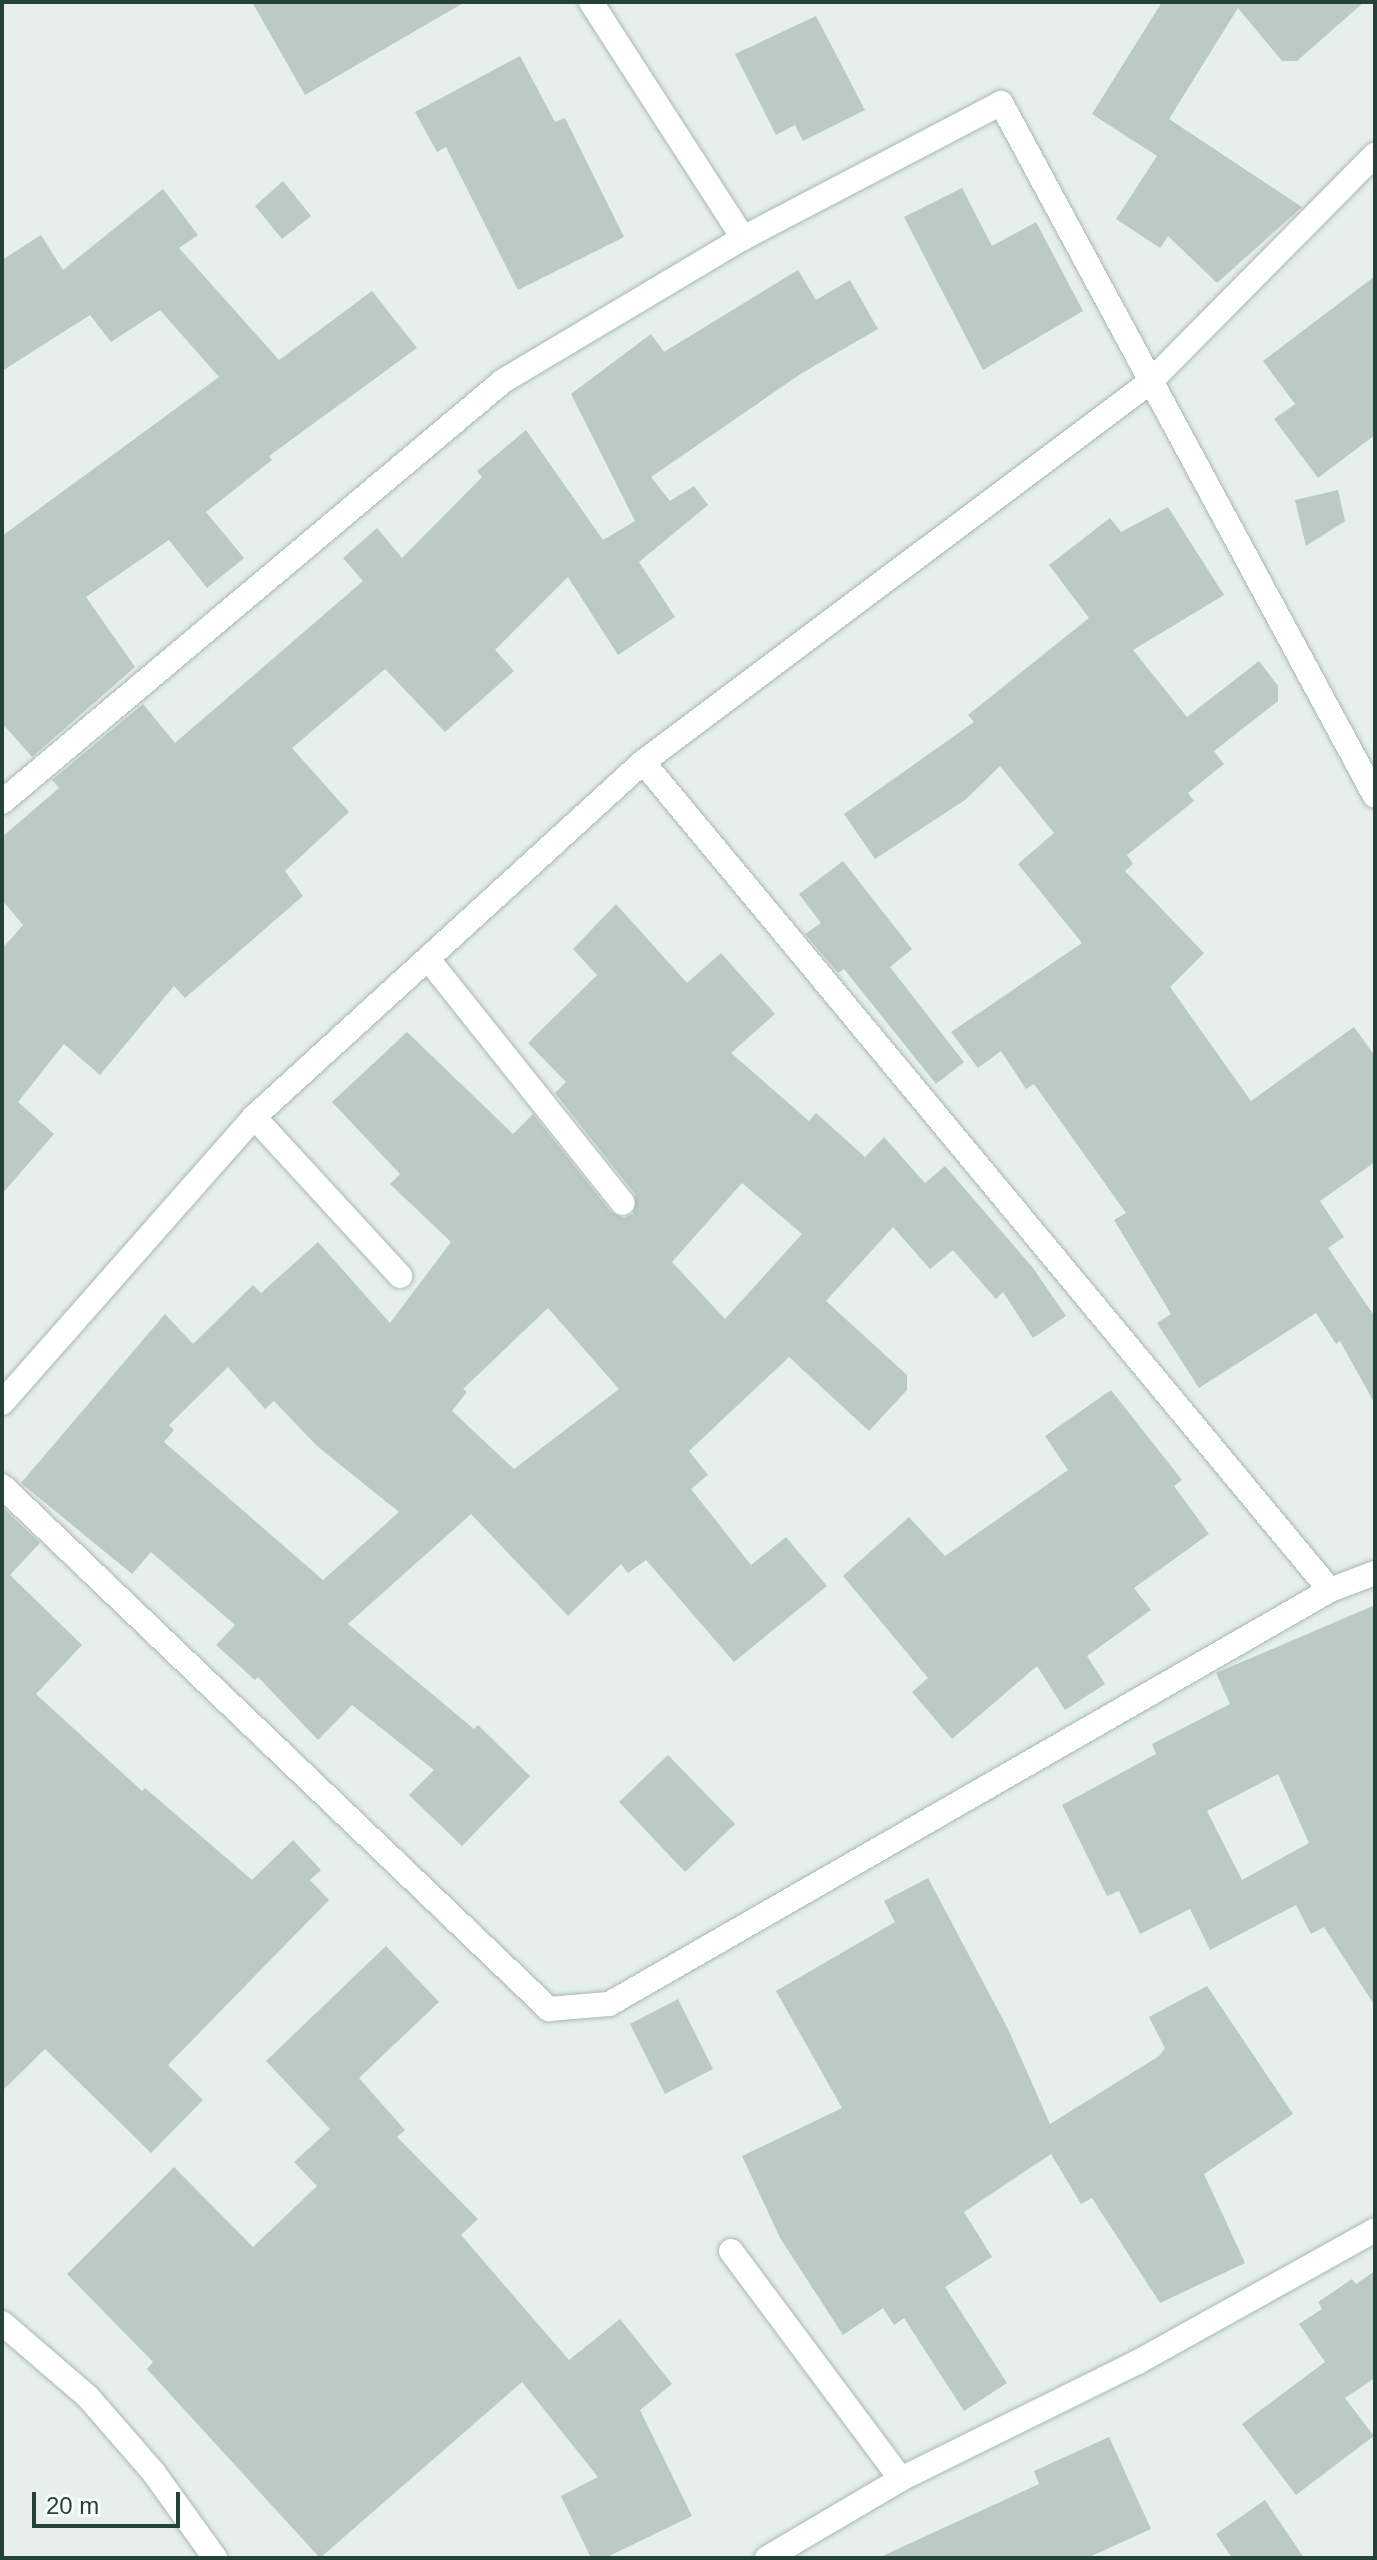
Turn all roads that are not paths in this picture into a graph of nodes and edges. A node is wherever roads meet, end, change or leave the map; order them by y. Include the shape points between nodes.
1 (591, 2) edge
2 (1375, 155) edge
3 (743, 238) junction
4 (1150, 382) junction
5 (643, 762) junction
6 (1375, 796) edge
7 (2, 802) edge
8 (428, 959) junction
9 (254, 1117) junction
10 (623, 1203) dead end
11 (400, 1276) dead end
12 (2, 1403) edge
13 (2, 1486) edge
14 (1375, 1573) edge
15 (1330, 1590) junction
16 (1375, 2230) edge
17 (731, 2251) dead end
18 (2, 2323) edge
19 (901, 2479) junction
20 (215, 2558) edge
21 (767, 2558) edge

1 - 3 street
2 - 4 street
3 - 4 street via 1001,103
3 - 7 street via 503,381
4 - 5 street
4 - 6 street
5 - 8 street
5 - 15 street
8 - 9 street
8 - 10 street
9 - 11 street
9 - 12 street
13 - 15 street via 549,2009 609,2004
14 - 15 street
16 - 19 street via 1138,2362
17 - 19 street
18 - 20 street via 88,2397 154,2473
19 - 21 street

